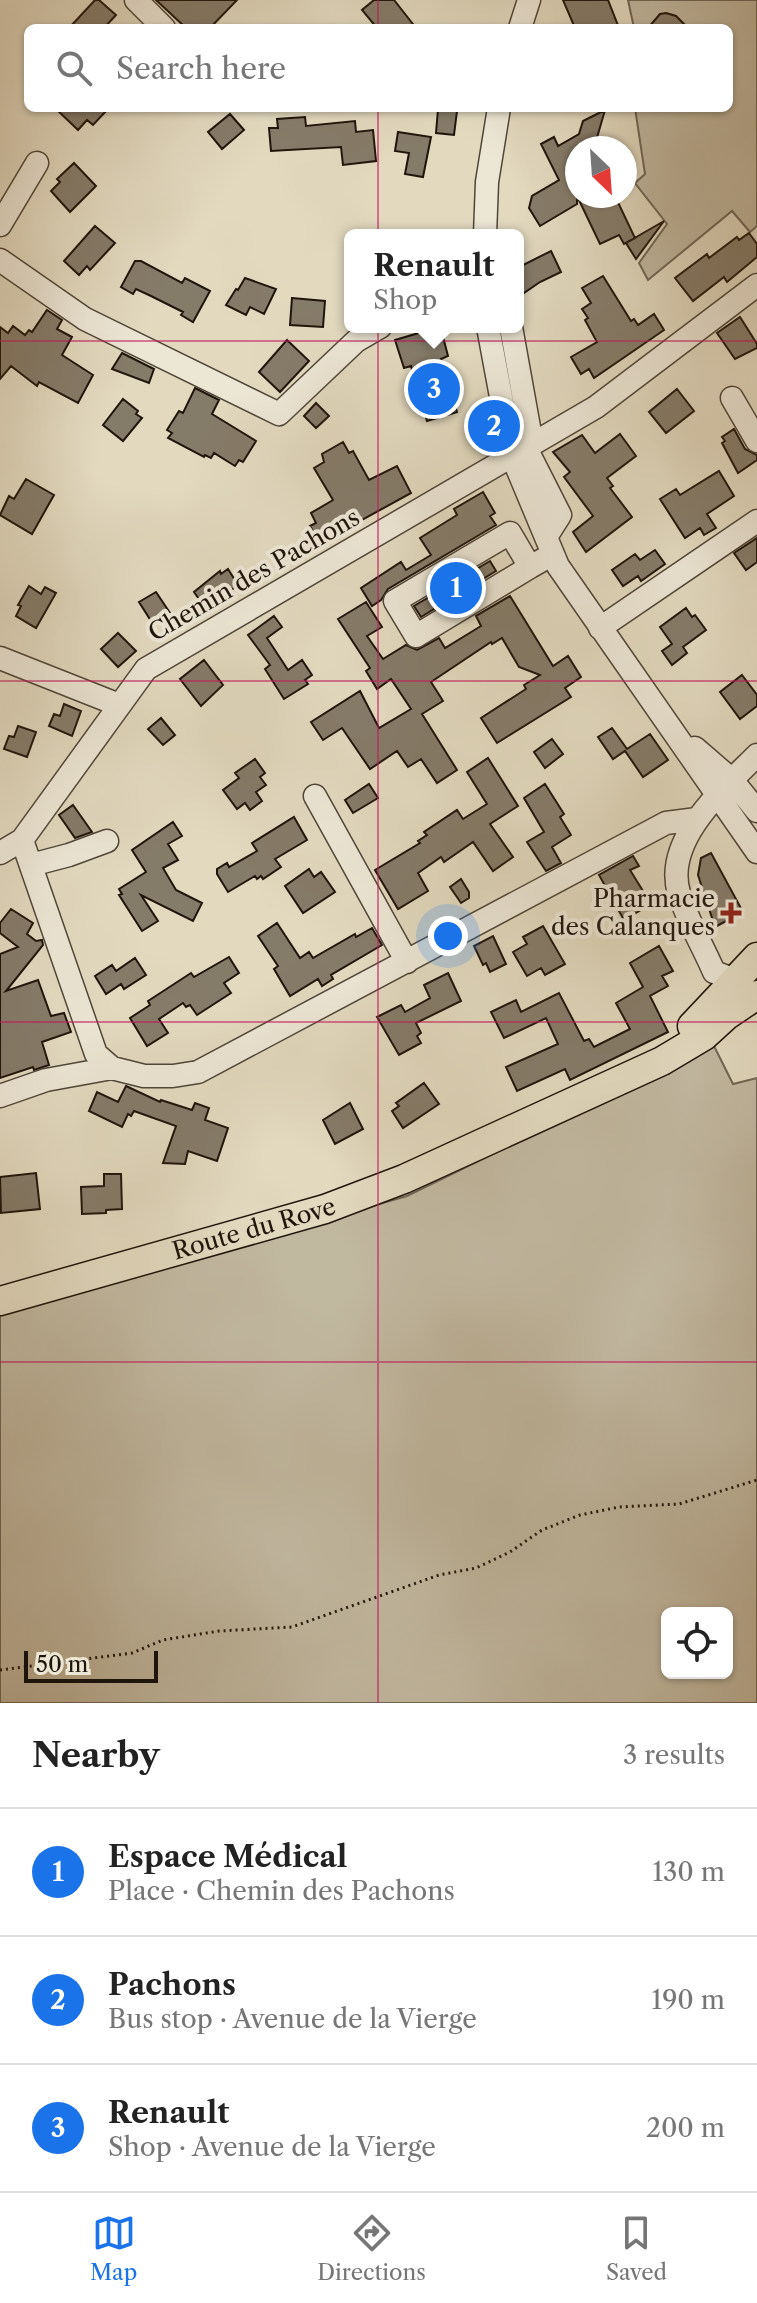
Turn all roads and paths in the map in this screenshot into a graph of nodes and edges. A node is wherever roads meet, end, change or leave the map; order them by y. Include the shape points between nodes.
1 (136, 0) edge
2 (529, 0) edge
3 (160, 24) edge
4 (521, 24) edge
5 (493, 112) edge
6 (37, 163) dead end
7 (0, 225) edge
8 (485, 229) edge
9 (0, 260) edge
10 (757, 285) edge
11 (370, 333) edge
12 (490, 333) edge
13 (512, 333) edge
14 (732, 398) dead end
15 (757, 441) edge
16 (523, 449) junction
17 (757, 521) edge
18 (550, 546) junction
19 (530, 567) junction
20 (600, 628) junction
21 (0, 658) edge
22 (119, 705) junction
23 (756, 756) edge
24 (725, 788) junction
25 (315, 796) dead end
26 (757, 811) edge
27 (697, 819) junction
28 (22, 840) junction
29 (107, 841) dead end
30 (757, 852) edge
31 (0, 853) edge
32 (31, 865) junction
33 (757, 957) edge
34 (407, 962) junction
35 (735, 982) edge
36 (112, 1068) junction
37 (0, 1096) edge
38 (0, 1301) edge
39 (757, 1480) edge
40 (0, 1670) edge

1 - 3 street
2 - 4 street
5 - 8 street
6 - 7 street
9 - 11 street via 85,319 279,414
10 - 16 street, Chemin des Pachons via 596,407
12 - 16 street
13 - 16 street
14 - 15 street
16 - 18 street
16 - 22 street, Chemin des Pachons via 146,669
17 - 20 street
18 - 19 street
18 - 20 street
19 - 19 street via 510,533 395,601 416,636
20 - 24 street via 670,726
21 - 22 street
22 - 28 street, Chemin des Pachons
23 - 24 street
24 - 26 street
24 - 27 street
24 - 30 street
25 - 34 street
27 - 34 street via 666,823
27 - 35 street via 677,869 679,891 705,950
28 - 31 street, Chemin des Pachons
28 - 32 street
29 - 32 street
32 - 36 street via 96,1054
33 - 35 main road, Route du Rove
34 - 36 street via 198,1072 144,1076
35 - 38 main road, Route du Rove via 685,1049 404,1179 325,1209
36 - 37 street via 46,1080
39 - 40 path via 679,1504 580,1515 476,1568 439,1575 292,1627 219,1631 163,1640 132,1653

